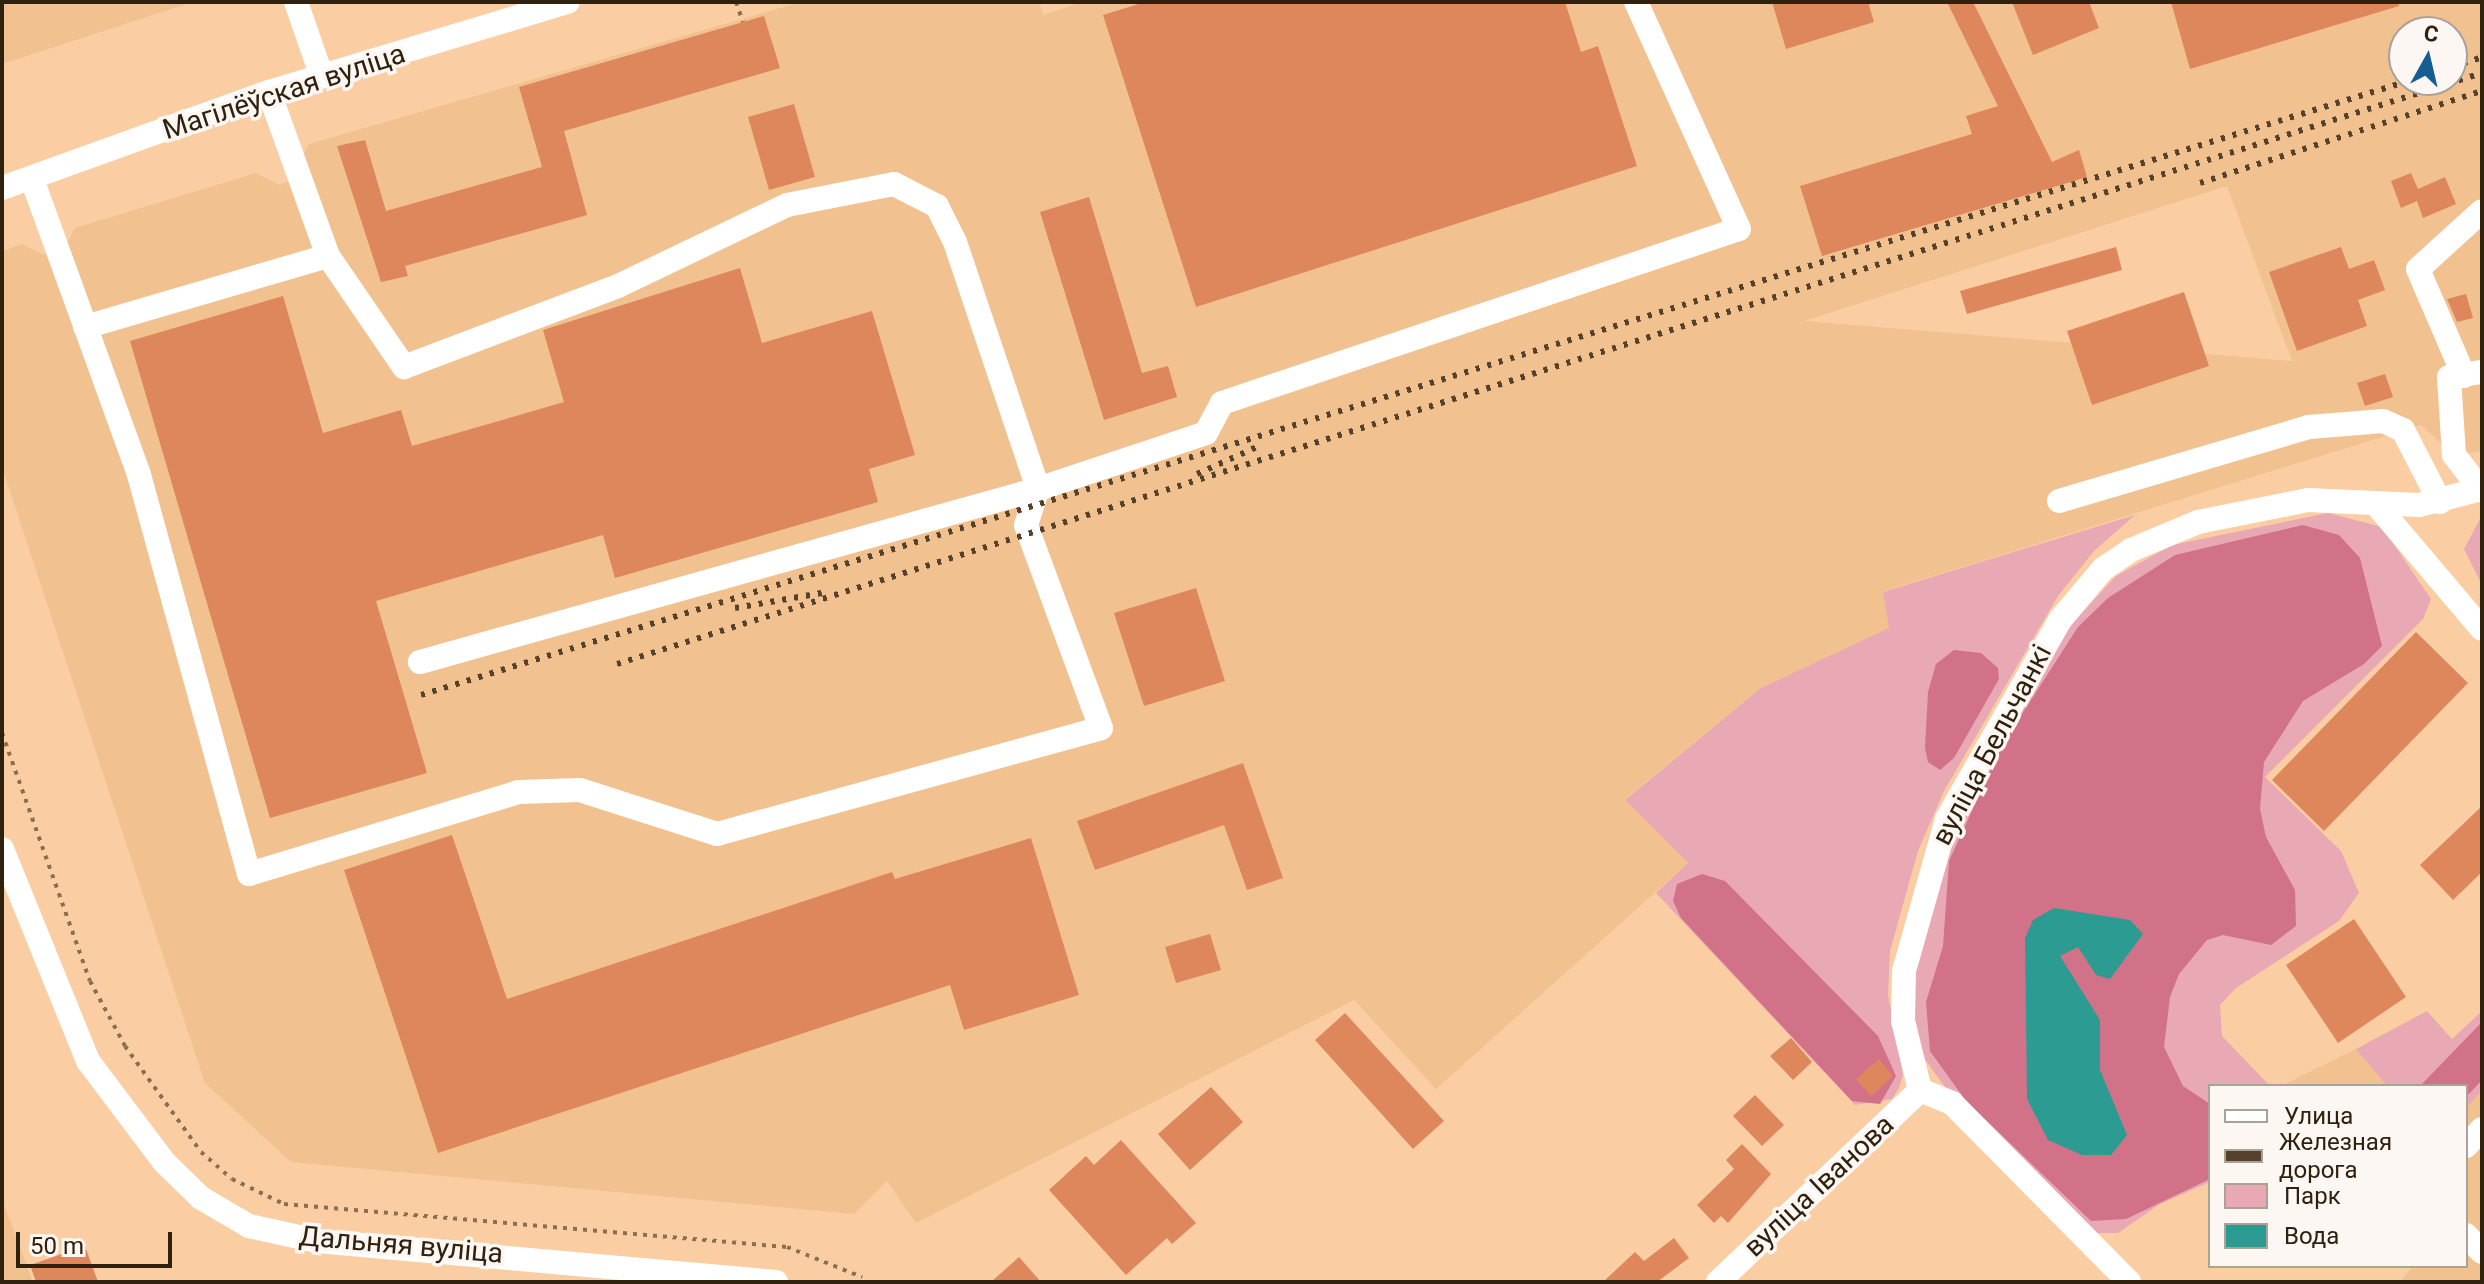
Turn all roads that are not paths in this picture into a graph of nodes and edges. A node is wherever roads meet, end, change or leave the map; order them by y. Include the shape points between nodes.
1 (296, 2) edge
2 (568, 2) edge
3 (1636, 2) edge
4 (322, 77) junction
5 (269, 92) junction
6 (32, 179) junction
7 (2, 188) edge
8 (2482, 211) edge
9 (328, 256) junction
10 (85, 327) junction
11 (2473, 374) edge
12 (1038, 489) junction
13 (2482, 490) edge
14 (2059, 501) dead end
15 (2440, 502) junction
16 (2375, 503) junction
17 (2482, 629) edge
18 (420, 662) dead end
19 (2, 849) edge
20 (1920, 1090) junction
21 (2482, 1129) edge
22 (2468, 1144) edge
23 (2468, 1237) edge
24 (2482, 1252) edge
25 (776, 1282) edge
26 (1718, 1282) edge
27 (2129, 1282) edge

1 - 4 street
2 - 4 street, Магілёўская вуліца
3 - 12 street via 1739,229 1222,403 1206,433
4 - 5 street, Магілёўская вуліца
5 - 6 street, Магілёўская вуліца
5 - 9 street
6 - 7 street, Магілёўская вуліца
6 - 10 street
8 - 11 street via 2418,269
9 - 10 street
9 - 12 street via 404,367 618,286 787,205 894,184 937,206 955,242
10 - 12 street via 139,475 249,874 519,792 580,790 717,834 1101,728 1026,525
11 - 13 street via 2449,377 2454,455
12 - 18 street
13 - 15 street, вуліца Бельчанкі
14 - 15 street via 2309,427 2383,421 2403,430
15 - 16 street, вуліца Бельчанкі
16 - 17 street
16 - 20 street, вуліца Бельчанкі via 2308,500 2198,522 2131,550 2080,593 1947,819 1904,971 1903,1021
19 - 25 street, Дальняя вуліца via 88,1061 164,1162 201,1198 249,1226 317,1241
20 - 26 street, вуліца Іванова
20 - 27 street via 1952,1103
21 - 22 street
23 - 24 street

